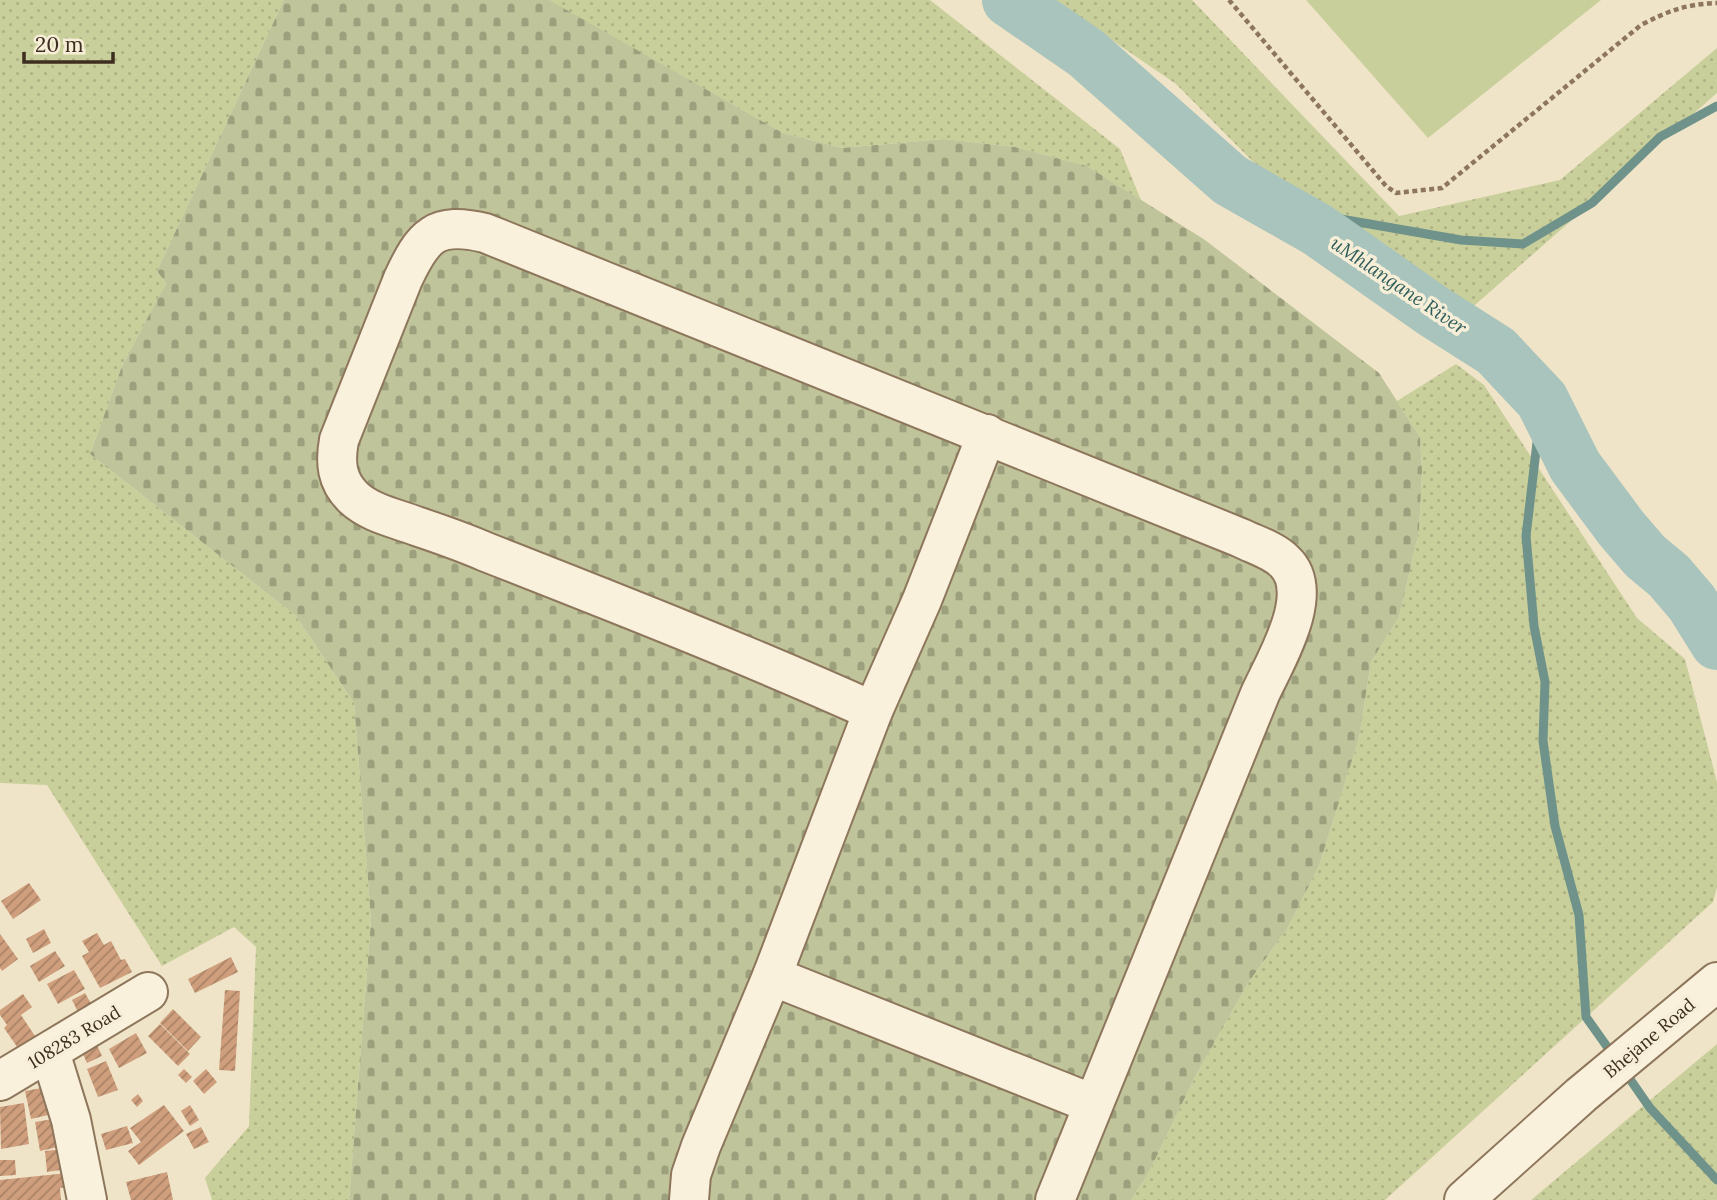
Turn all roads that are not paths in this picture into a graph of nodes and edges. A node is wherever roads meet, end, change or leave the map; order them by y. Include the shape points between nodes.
1 (986, 433) junction
2 (873, 711) junction
3 (772, 976) junction
4 (1717, 982) edge
5 (148, 992) dead end
6 (50, 1052) junction
7 (0, 1082) edge
8 (1093, 1104) junction
9 (87, 1200) edge
10 (689, 1200) edge
11 (1055, 1200) edge
12 (1464, 1200) edge

1 - 2 street via 922,600
1 - 2 street via 466,228 437,232 415,253 350,408 339,440 338,473 345,489 373,511 605,598
1 - 8 street via 1271,552 1294,574 1297,587 1291,624
2 - 3 street
3 - 8 street
3 - 10 street via 701,1146
4 - 12 street, Bhejane Road
5 - 6 street, 108283 Road
6 - 7 street, 108283 Road
6 - 9 street via 71,1120
8 - 11 street

